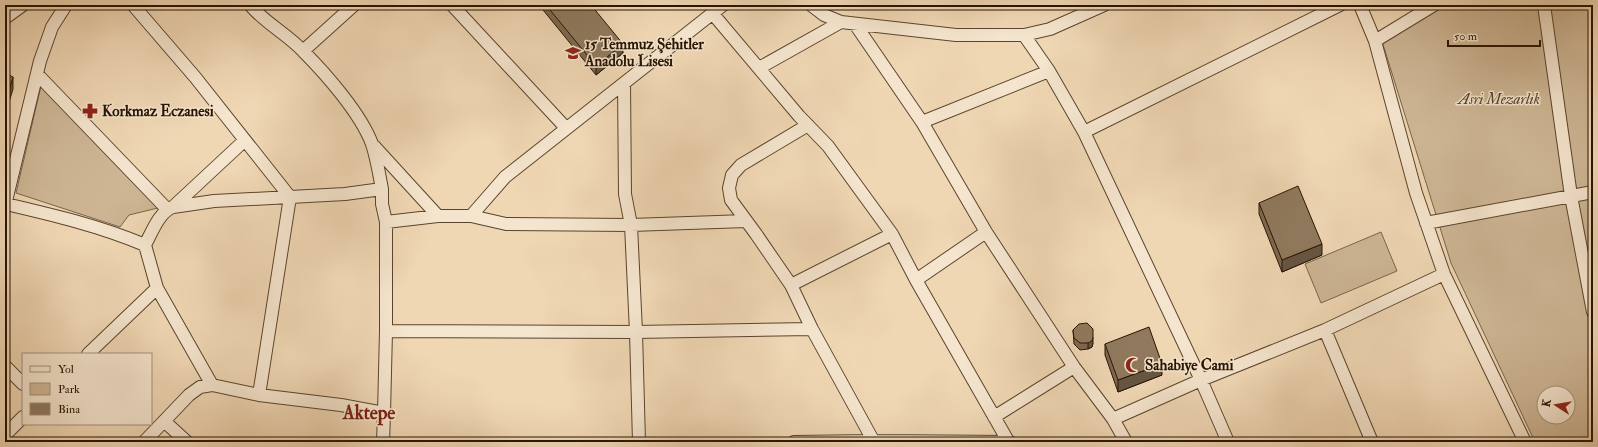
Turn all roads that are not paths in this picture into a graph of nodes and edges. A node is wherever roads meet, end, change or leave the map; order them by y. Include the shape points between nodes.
1 (23, 5) edge
2 (66, 5) edge
3 (133, 5) edge
4 (250, 5) edge
5 (354, 5) edge
6 (452, 5) edge
7 (724, 5) edge
8 (812, 5) edge
9 (1104, 5) edge
10 (1340, 5) edge
11 (1360, 5) edge
12 (1434, 5) edge
13 (1544, 5) edge
14 (712, 14) junction
15 (5, 18) edge
16 (841, 22) junction
17 (854, 24) junction
18 (1024, 34) junction
19 (1375, 41) junction
20 (303, 50) junction
21 (759, 68) junction
22 (1048, 71) junction
23 (37, 74) junction
24 (624, 83) junction
25 (922, 122) junction
26 (808, 125) junction
27 (566, 128) junction
28 (1084, 132) junction
29 (245, 140) junction
30 (372, 143) junction
31 (382, 189) junction
32 (1593, 192) edge
33 (1572, 196) junction
34 (290, 197) junction
35 (6, 200) edge
36 (170, 208) junction
37 (438, 216) junction
38 (471, 216) junction
39 (746, 221) junction
40 (386, 222) junction
41 (1426, 223) junction
42 (631, 225) junction
43 (986, 232) junction
44 (892, 234) junction
45 (145, 245) junction
46 (1444, 274) junction
47 (916, 280) junction
48 (791, 285) junction
49 (157, 288) junction
50 (1593, 312) edge
51 (812, 329) junction
52 (1325, 330) junction
53 (386, 331) junction
54 (636, 332) junction
55 (89, 353) edge
56 (5, 366) edge
57 (1074, 367) junction
58 (1201, 380) junction
59 (22, 383) edge
60 (212, 385) junction
61 (259, 395) junction
62 (384, 413) junction
63 (994, 417) junction
64 (22, 418) edge
65 (1113, 419) junction
66 (164, 421) junction
67 (5, 435) edge
68 (874, 441) edge
69 (144, 442) edge
70 (188, 442) edge
71 (383, 442) edge
72 (639, 442) edge
73 (794, 442) edge
74 (1009, 442) edge
75 (1126, 442) edge
76 (1228, 442) edge
77 (1372, 442) edge
78 (1525, 442) edge

1 - 15 street
2 - 23 street via 52,27
3 - 29 street
4 - 20 street
5 - 20 street
6 - 27 street
7 - 14 street
8 - 16 street via 824,15
9 - 18 street via 1050,29
10 - 28 street
11 - 19 street
12 - 19 street
13 - 33 street
14 - 21 street
14 - 24 street
16 - 17 street
16 - 21 street
17 - 18 street via 956,35
17 - 25 street
18 - 22 street
19 - 41 street
20 - 30 street via 340,92
21 - 26 street
22 - 25 street
22 - 28 street
23 - 35 street
23 - 36 street
24 - 27 street
24 - 42 street via 625,194
25 - 43 street
26 - 39 street via 741,165 732,175 729,188 731,200
26 - 44 street via 828,146
27 - 38 street via 505,177
28 - 58 street
29 - 34 street
29 - 36 street
30 - 31 street
30 - 37 street
31 - 34 street
31 - 40 street
32 - 33 street
33 - 41 street
33 - 50 street
34 - 36 street via 214,201
34 - 61 street
35 - 45 street via 120,234
36 - 45 street via 156,225
37 - 38 street
37 - 40 street
38 - 42 street via 506,224
39 - 42 street
39 - 48 street
40 - 53 street
41 - 46 street
42 - 54 street
43 - 47 street
43 - 57 street
44 - 47 street
44 - 48 street
45 - 49 street
46 - 52 street
46 - 78 street
47 - 63 street
48 - 51 street
49 - 55 street
49 - 60 street
51 - 54 street
51 - 68 street
52 - 58 street
52 - 77 street
53 - 54 street
53 - 62 street
54 - 72 street
56 - 59 street
57 - 63 street
57 - 65 street
58 - 65 street
58 - 76 street
60 - 61 street
60 - 66 street via 200,387 189,394
61 - 62 street
62 - 71 street
63 - 74 street
64 - 67 street
65 - 75 street
66 - 69 street
66 - 70 street
68 - 73 street
68 - 74 street

